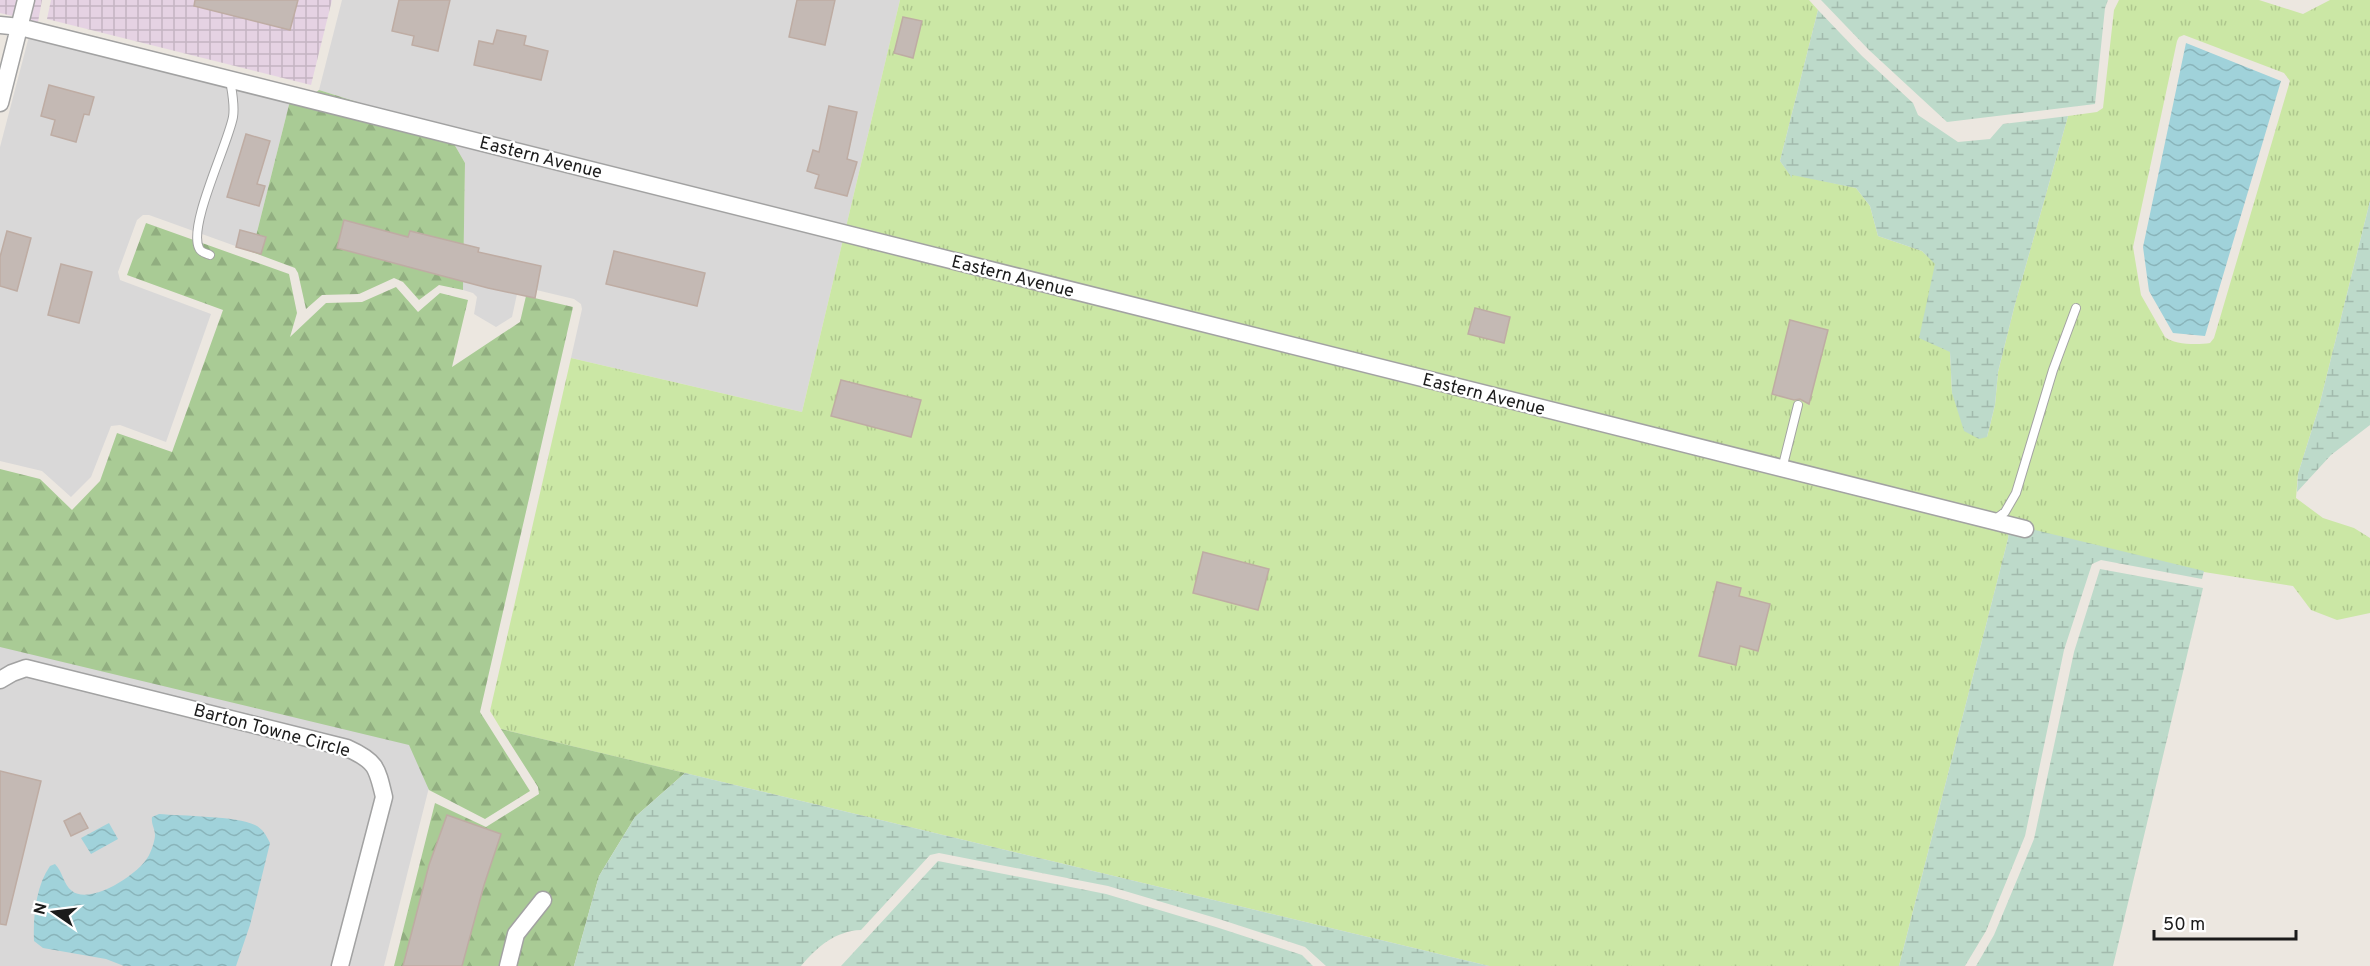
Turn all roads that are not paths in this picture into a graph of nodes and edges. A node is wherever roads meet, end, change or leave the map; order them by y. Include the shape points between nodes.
1 (26, 0) edge
2 (0, 25) edge
3 (20, 27) junction
4 (230, 79) junction
5 (0, 103) edge
6 (210, 255) dead end
7 (2076, 308) dead end
8 (1798, 405) dead end
9 (1782, 469) junction
10 (1992, 521) junction
11 (2025, 530) dead end
12 (0, 680) edge
13 (543, 900) dead end
14 (340, 966) edge
15 (508, 966) edge

1 - 3 street
2 - 3 street, Eastern Avenue
3 - 4 street, Eastern Avenue
3 - 5 street
4 - 6 lane via 233,117 197,235 198,246
4 - 9 street, Eastern Avenue
7 - 10 lane via 2016,493 2005,512
8 - 9 lane
9 - 10 street, Eastern Avenue
10 - 11 street, Eastern Avenue
12 - 14 street, Barton Towne Circle via 26,668 366,756 378,772 384,797
13 - 15 street via 516,934

